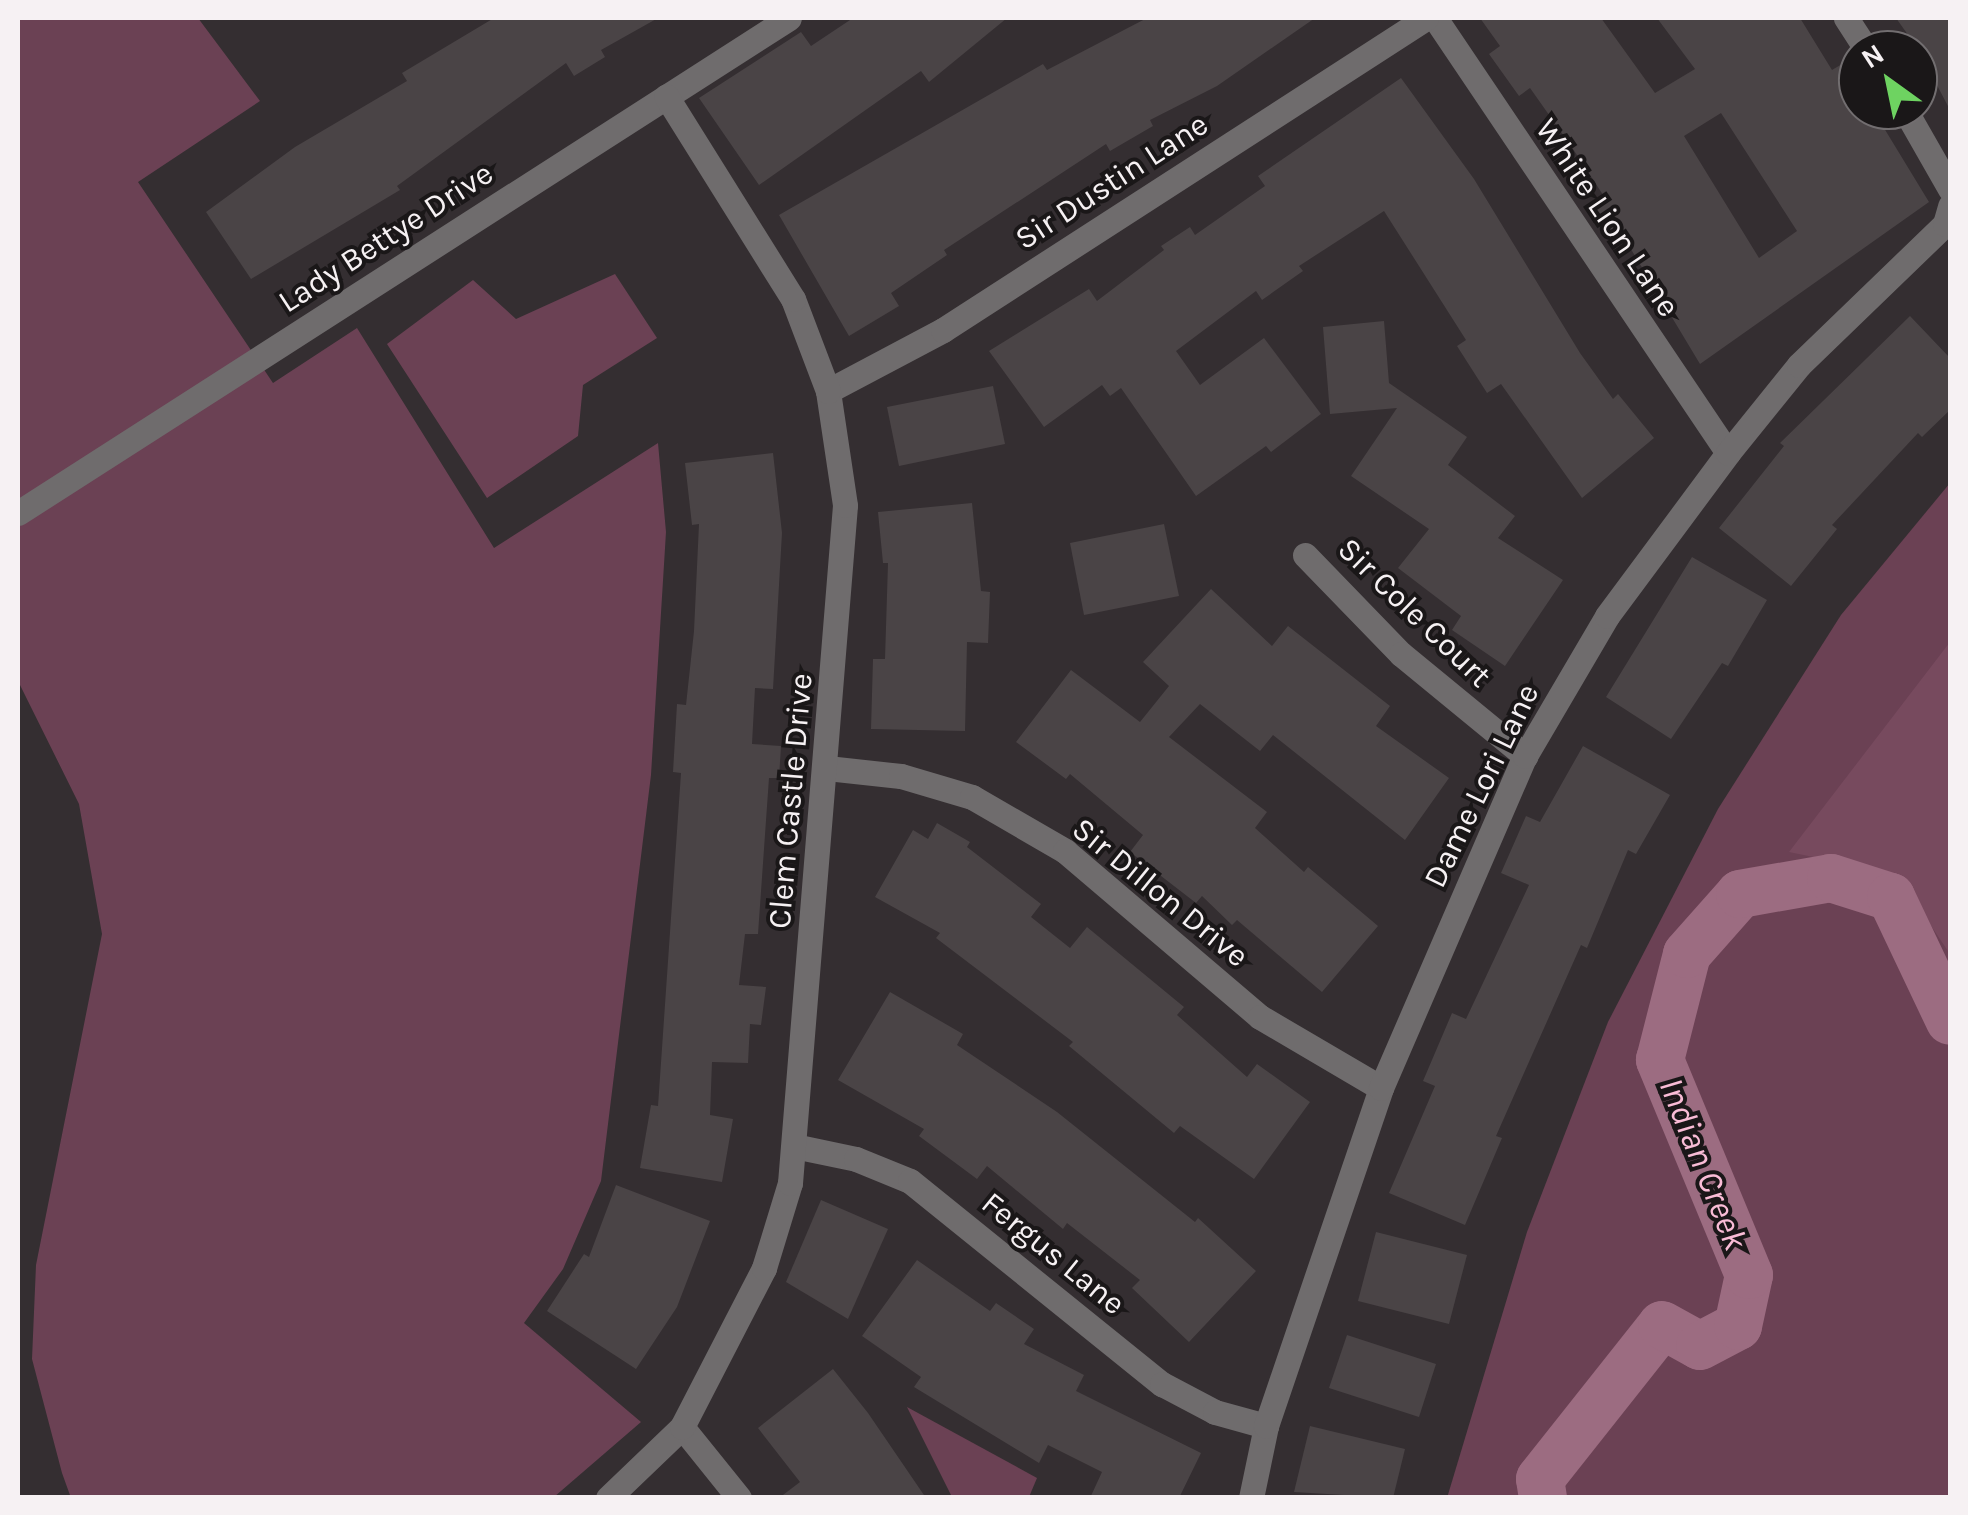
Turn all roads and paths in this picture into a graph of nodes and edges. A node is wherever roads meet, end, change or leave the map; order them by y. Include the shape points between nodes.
1 (789, 18) edge
2 (1426, 18) edge
3 (1435, 18) edge
4 (666, 96) junction
5 (1916, 130) edge
6 (1950, 189) edge
7 (1950, 206) edge
8 (828, 391) junction
9 (1728, 452) junction
10 (18, 513) edge
11 (1305, 554) dead end
12 (1526, 756) junction
13 (826, 768) junction
14 (1380, 1088) junction
15 (794, 1146) junction
16 (1266, 1426) junction
17 (682, 1428) junction
18 (608, 1498) edge
19 (739, 1498) edge
20 (1251, 1498) edge

1 - 4 street, Lady Bettye Drive
2 - 8 street, Sir Dustin Lane via 943,330
3 - 9 street, White Lion Lane
4 - 8 street, Clem Castle Drive via 794,298
4 - 10 street, Lady Bettye Drive
5 - 6 street
7 - 9 street, Dame Lori Lane via 1945,224 1799,365
8 - 13 street, Clem Castle Drive via 845,505
9 - 12 street, Dame Lori Lane via 1607,616
11 - 12 street, Sir Cole Court via 1401,654
12 - 14 street, Dame Lori Lane
13 - 14 street, Sir Dillon Drive via 902,776 972,798 1065,852 1260,1016
13 - 15 street, Clem Castle Drive
14 - 16 street, Dame Lori Lane
15 - 16 street, Fergus Lane via 856,1159 910,1181 1162,1384 1215,1412
15 - 17 street, Clem Castle Drive via 764,1268
16 - 20 street, Dame Lori Lane
17 - 18 street, Clem Castle Drive
17 - 19 street

